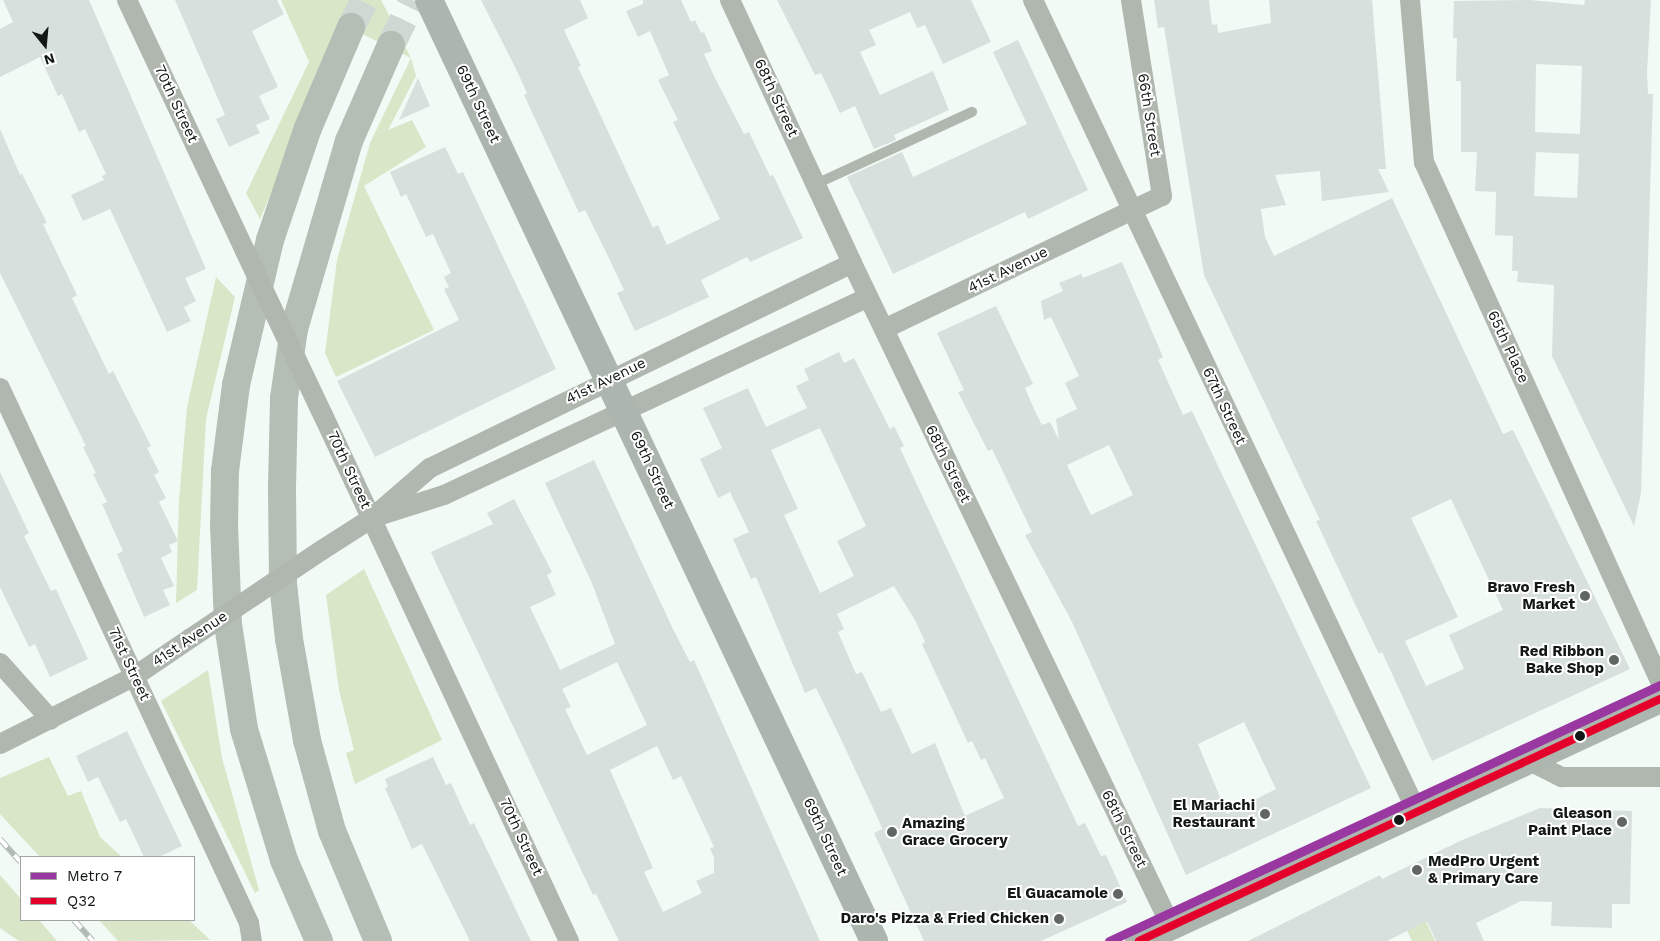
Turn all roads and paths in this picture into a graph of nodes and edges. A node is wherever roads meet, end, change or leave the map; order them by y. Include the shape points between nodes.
1 (127, 0) edge
2 (429, 0) edge
3 (730, 0) edge
4 (1034, 0) edge
5 (1131, 0) edge
6 (1410, 0) edge
7 (351, 28) tunnel mouth
8 (391, 45) tunnel mouth
9 (972, 112) dead end
10 (816, 184) junction
11 (1132, 211) junction
12 (852, 263) junction
13 (868, 297) junction
14 (884, 330) junction
15 (609, 379) junction
16 (0, 388) edge
17 (624, 411) junction
18 (372, 518) junction
19 (0, 663) edge
20 (135, 676) junction
21 (1660, 680) edge
22 (1660, 699) edge
23 (51, 720) junction
24 (0, 744) edge
25 (1528, 760) junction
26 (1660, 777) edge
27 (1417, 812) junction
28 (1171, 926) junction
29 (252, 941) edge
30 (319, 941) edge
31 (378, 941) edge
32 (569, 941) edge
33 (874, 941) edge
34 (1139, 941) edge

1 - 18 street, 70th Street, bridge
2 - 15 street, 69th Street
3 - 10 street, 68th Street
4 - 11 street, 67th Street
5 - 11 street, 66th Street via 1162,196
6 - 21 street, 65th Place via 1424,162
7 - 30 highway via 308,128 270,240 236,385 226,471 225,576 240,710 268,814
8 - 31 highway via 350,141 294,329 284,398 282,487 284,593 307,740 332,831
9 - 10 lane
10 - 12 street, 68th Street
11 - 14 street, 41st Avenue
11 - 27 street, 67th Street
12 - 13 street, 68th Street
12 - 15 street, 41st Avenue
13 - 14 street, 68th Street
13 - 17 street, 41st Avenue
14 - 28 street, 68th Street
15 - 17 street, 69th Street
15 - 18 street, 41st Avenue via 430,468
16 - 20 street, 71st Street
17 - 18 street, 41st Avenue via 444,495
17 - 33 street, 69th Street
18 - 20 street, 41st Avenue, bridge
18 - 32 street, 70th Street
19 - 23 street
20 - 23 street, 41st Avenue
20 - 29 street, 71st Street via 249,922
22 - 25 street
23 - 24 street, 41st Avenue
25 - 26 street via 1562,778
25 - 27 street
27 - 28 street
28 - 34 street

